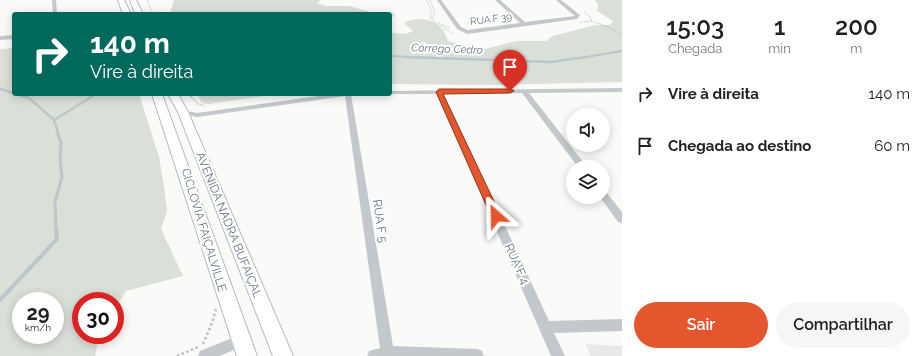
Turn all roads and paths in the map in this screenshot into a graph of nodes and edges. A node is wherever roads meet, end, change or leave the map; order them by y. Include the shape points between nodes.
1 (54, 0) edge
2 (121, 0) edge
3 (132, 0) edge
4 (147, 0) edge
5 (439, 0) edge
6 (497, 0) edge
7 (558, 0) edge
8 (55, 12) edge
9 (126, 12) edge
10 (138, 12) edge
11 (152, 12) edge
12 (591, 21) dead end
13 (524, 24) junction
14 (622, 36) edge
15 (12, 37) edge
16 (0, 38) edge
17 (619, 90) edge
18 (524, 91) junction
19 (439, 92) junction
20 (392, 93) edge
21 (158, 96) edge
22 (175, 96) edge
23 (191, 96) edge
24 (333, 96) edge
25 (347, 96) edge
26 (622, 97) edge
27 (207, 106) dead end
28 (183, 112) junction
29 (578, 160) edge
30 (610, 203) edge
31 (622, 219) edge
32 (216, 303) dead end
33 (622, 325) edge
34 (546, 327) junction
35 (242, 340) junction
36 (380, 354) edge
37 (177, 356) edge
38 (205, 356) edge
39 (247, 356) edge
40 (283, 356) edge
41 (477, 356) edge
42 (558, 356) edge

1 - 8 street
2 - 9 main road
3 - 10 main road
4 - 11 path
5 - 13 street, RUA F 39 via 458,28 467,32
6 - 13 street, RUA F 39
7 - 13 street via 578,15 575,18
12 - 14 path via 606,26
15 - 16 street
17 - 18 street
17 - 26 street
18 - 19 street
18 - 29 street
19 - 20 street
19 - 34 street, RUA F 4
21 - 35 main road, AVENIDA NADRA BUFAIÇAL
22 - 28 main road, AVENIDA NADRA BUFAIÇAL
23 - 27 path via 198,104
24 - 28 street via 197,115
25 - 36 street, RUA F 5
28 - 40 main road, AVENIDA NADRA BUFAIÇAL
30 - 31 street
32 - 37 path, CICLOVIA FAIÇALVILLE via 215,321 207,332 204,344
33 - 34 street
34 - 42 street, RUA F 4
35 - 38 street
35 - 39 main road, AVENIDA NADRA BUFAIÇAL
36 - 41 street

